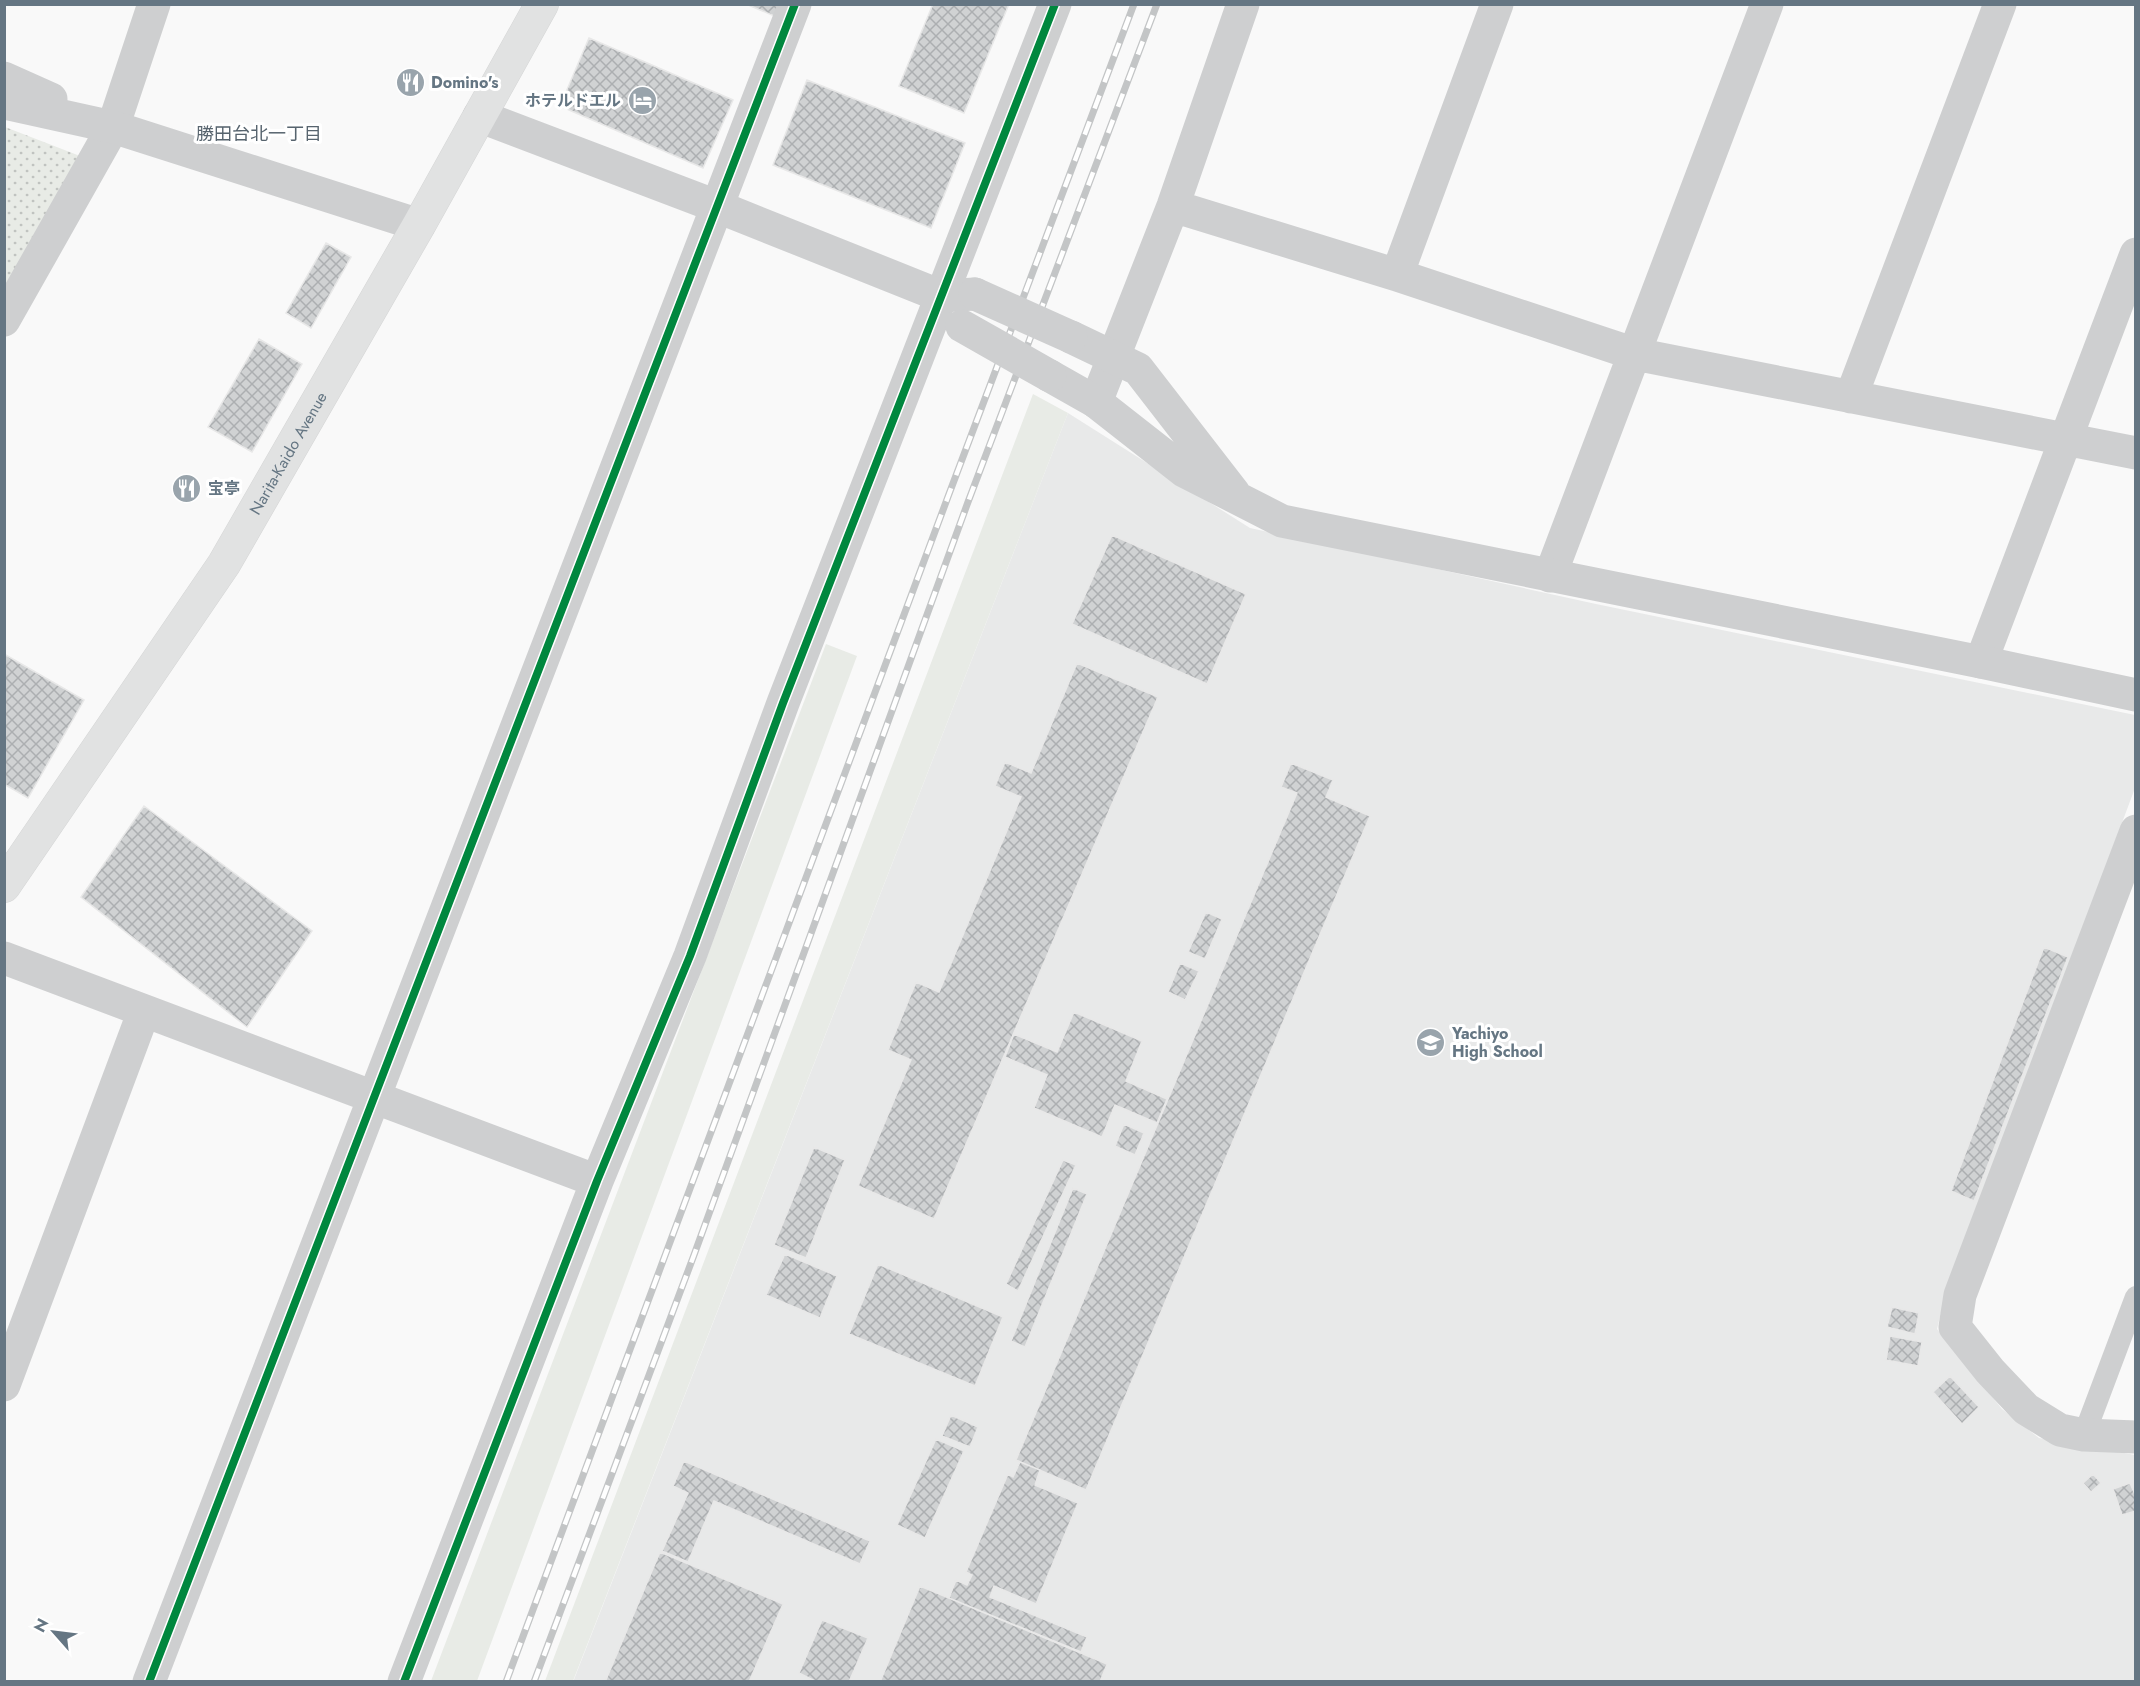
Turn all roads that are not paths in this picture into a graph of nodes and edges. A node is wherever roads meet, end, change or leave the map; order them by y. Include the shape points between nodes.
1 (154, 4) edge
2 (542, 4) edge
3 (795, 4) edge
4 (1056, 4) edge
5 (1243, 4) edge
6 (1497, 4) edge
7 (1767, 4) edge
8 (2000, 4) edge
9 (4, 78) edge
10 (4, 103) edge
11 (479, 116) junction
12 (113, 127) junction
13 (716, 206) junction
14 (1173, 206) junction
15 (419, 225) junction
16 (2136, 254) edge
17 (1396, 275) junction
18 (941, 296) junction
19 (4, 320) edge
20 (1635, 354) junction
21 (1114, 358) junction
22 (1851, 397) junction
23 (1096, 402) junction
24 (2066, 438) junction
25 (2136, 453) edge
26 (1238, 499) junction
27 (1550, 576) junction
28 (1981, 662) junction
29 (2136, 695) edge
30 (2136, 831) edge
31 (4, 886) edge
32 (4, 958) edge
33 (144, 1011) junction
34 (373, 1097) junction
35 (597, 1181) junction
36 (2136, 1297) edge
37 (4, 1385) edge
38 (2084, 1435) junction
39 (2136, 1437) edge
40 (149, 1682) edge
41 (405, 1682) edge

1 - 12 street
2 - 11 highway, Narita-Kaido Avenue
3 - 13 street
4 - 18 street
5 - 14 street
6 - 17 street
7 - 20 street
8 - 22 street
9 - 12 street
10 - 12 street
11 - 13 street
11 - 15 highway, Narita-Kaido Avenue
12 - 15 street
12 - 19 street
13 - 18 street
13 - 34 street
14 - 17 street
14 - 21 street
15 - 31 highway, Narita-Kaido Avenue via 224,564
16 - 24 street
17 - 20 street
18 - 21 street, bridge via 975,294
18 - 23 street, bridge via 962,326
18 - 35 street via 690,956
20 - 22 street
20 - 27 street
21 - 23 street
21 - 26 street via 1138,369
22 - 24 street
23 - 26 street via 1184,471
24 - 25 street
24 - 28 street
26 - 27 street via 1282,520
27 - 28 street
28 - 29 street
30 - 38 street via 1960,1295 1955,1327 1989,1371 2026,1409 2060,1430
32 - 33 street
33 - 34 street
33 - 37 street
34 - 35 street
34 - 40 street
35 - 41 street
36 - 38 lane
38 - 39 street

